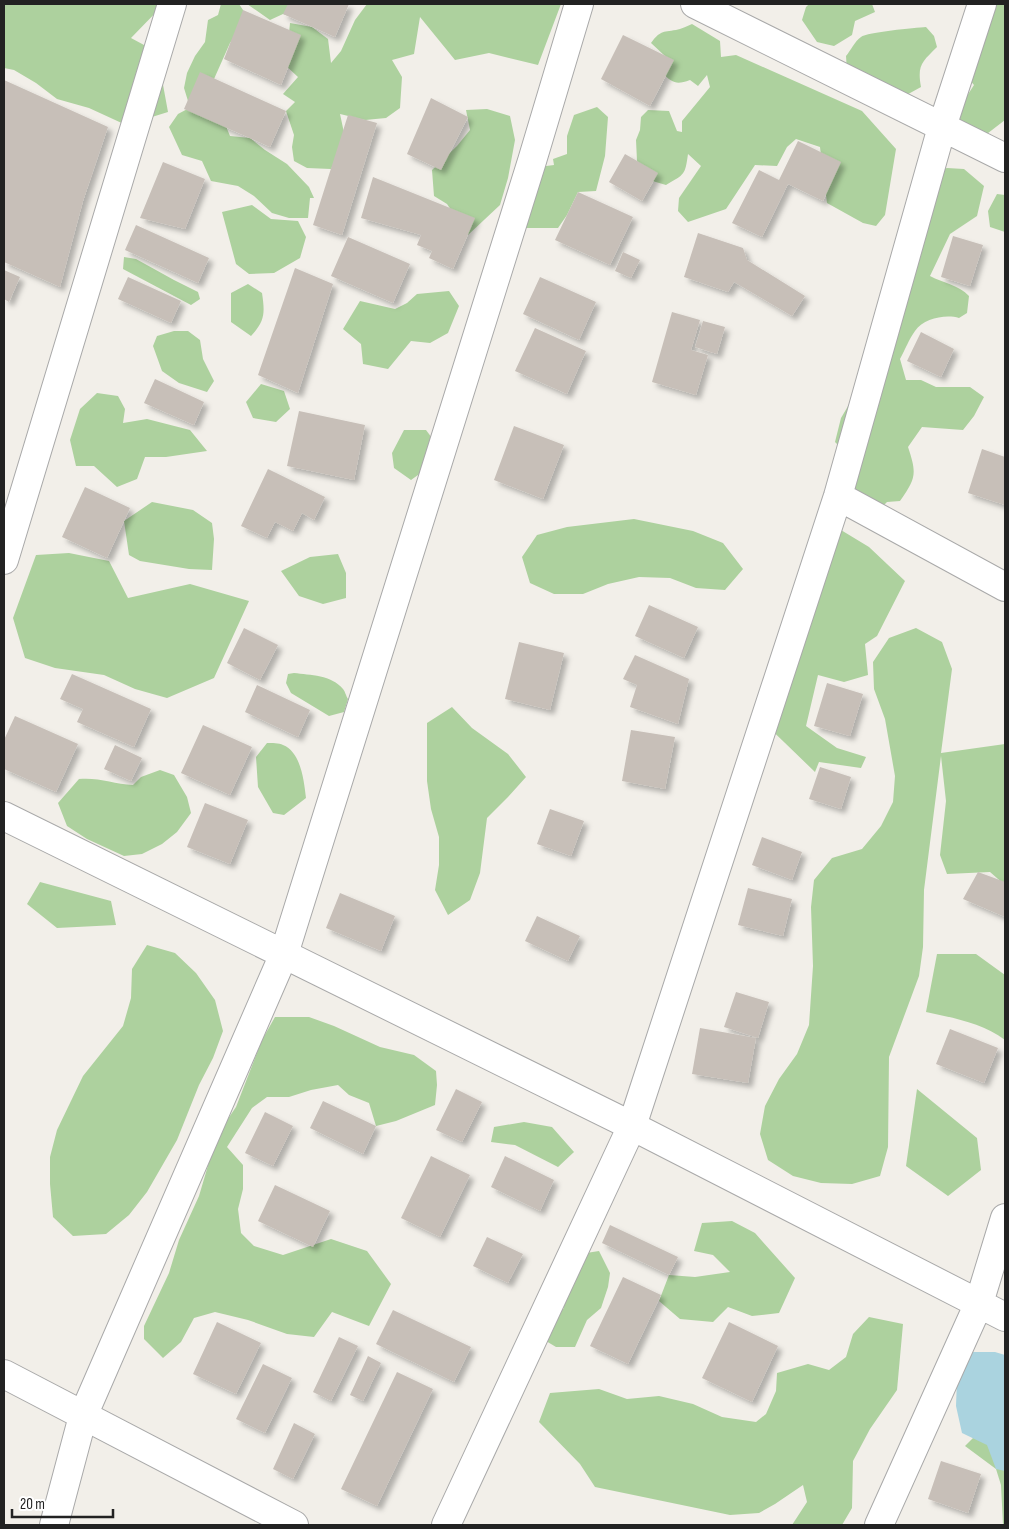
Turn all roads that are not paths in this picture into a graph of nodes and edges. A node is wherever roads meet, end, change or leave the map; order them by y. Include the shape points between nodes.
1 (172, 4) edge
2 (579, 4) edge
3 (695, 4) edge
4 (982, 4) edge
5 (942, 127) junction
6 (1005, 158) edge
7 (838, 496) junction
8 (4, 560) edge
9 (1005, 587) edge
10 (4, 816) edge
11 (284, 954) junction
12 (632, 1126) junction
13 (1005, 1218) edge
14 (979, 1303) junction
15 (1005, 1317) edge
16 (4, 1374) edge
17 (83, 1416) junction
18 (54, 1525) edge
19 (294, 1525) edge
20 (446, 1525) edge
21 (878, 1525) edge

1 - 8 street
2 - 11 street
3 - 5 street
4 - 5 street
5 - 6 street
5 - 7 street
7 - 9 street
7 - 12 street
10 - 11 street
11 - 12 street
11 - 17 street
12 - 14 street
12 - 20 street
13 - 14 street
14 - 15 street
14 - 21 street
16 - 17 street
17 - 18 street
17 - 19 street

